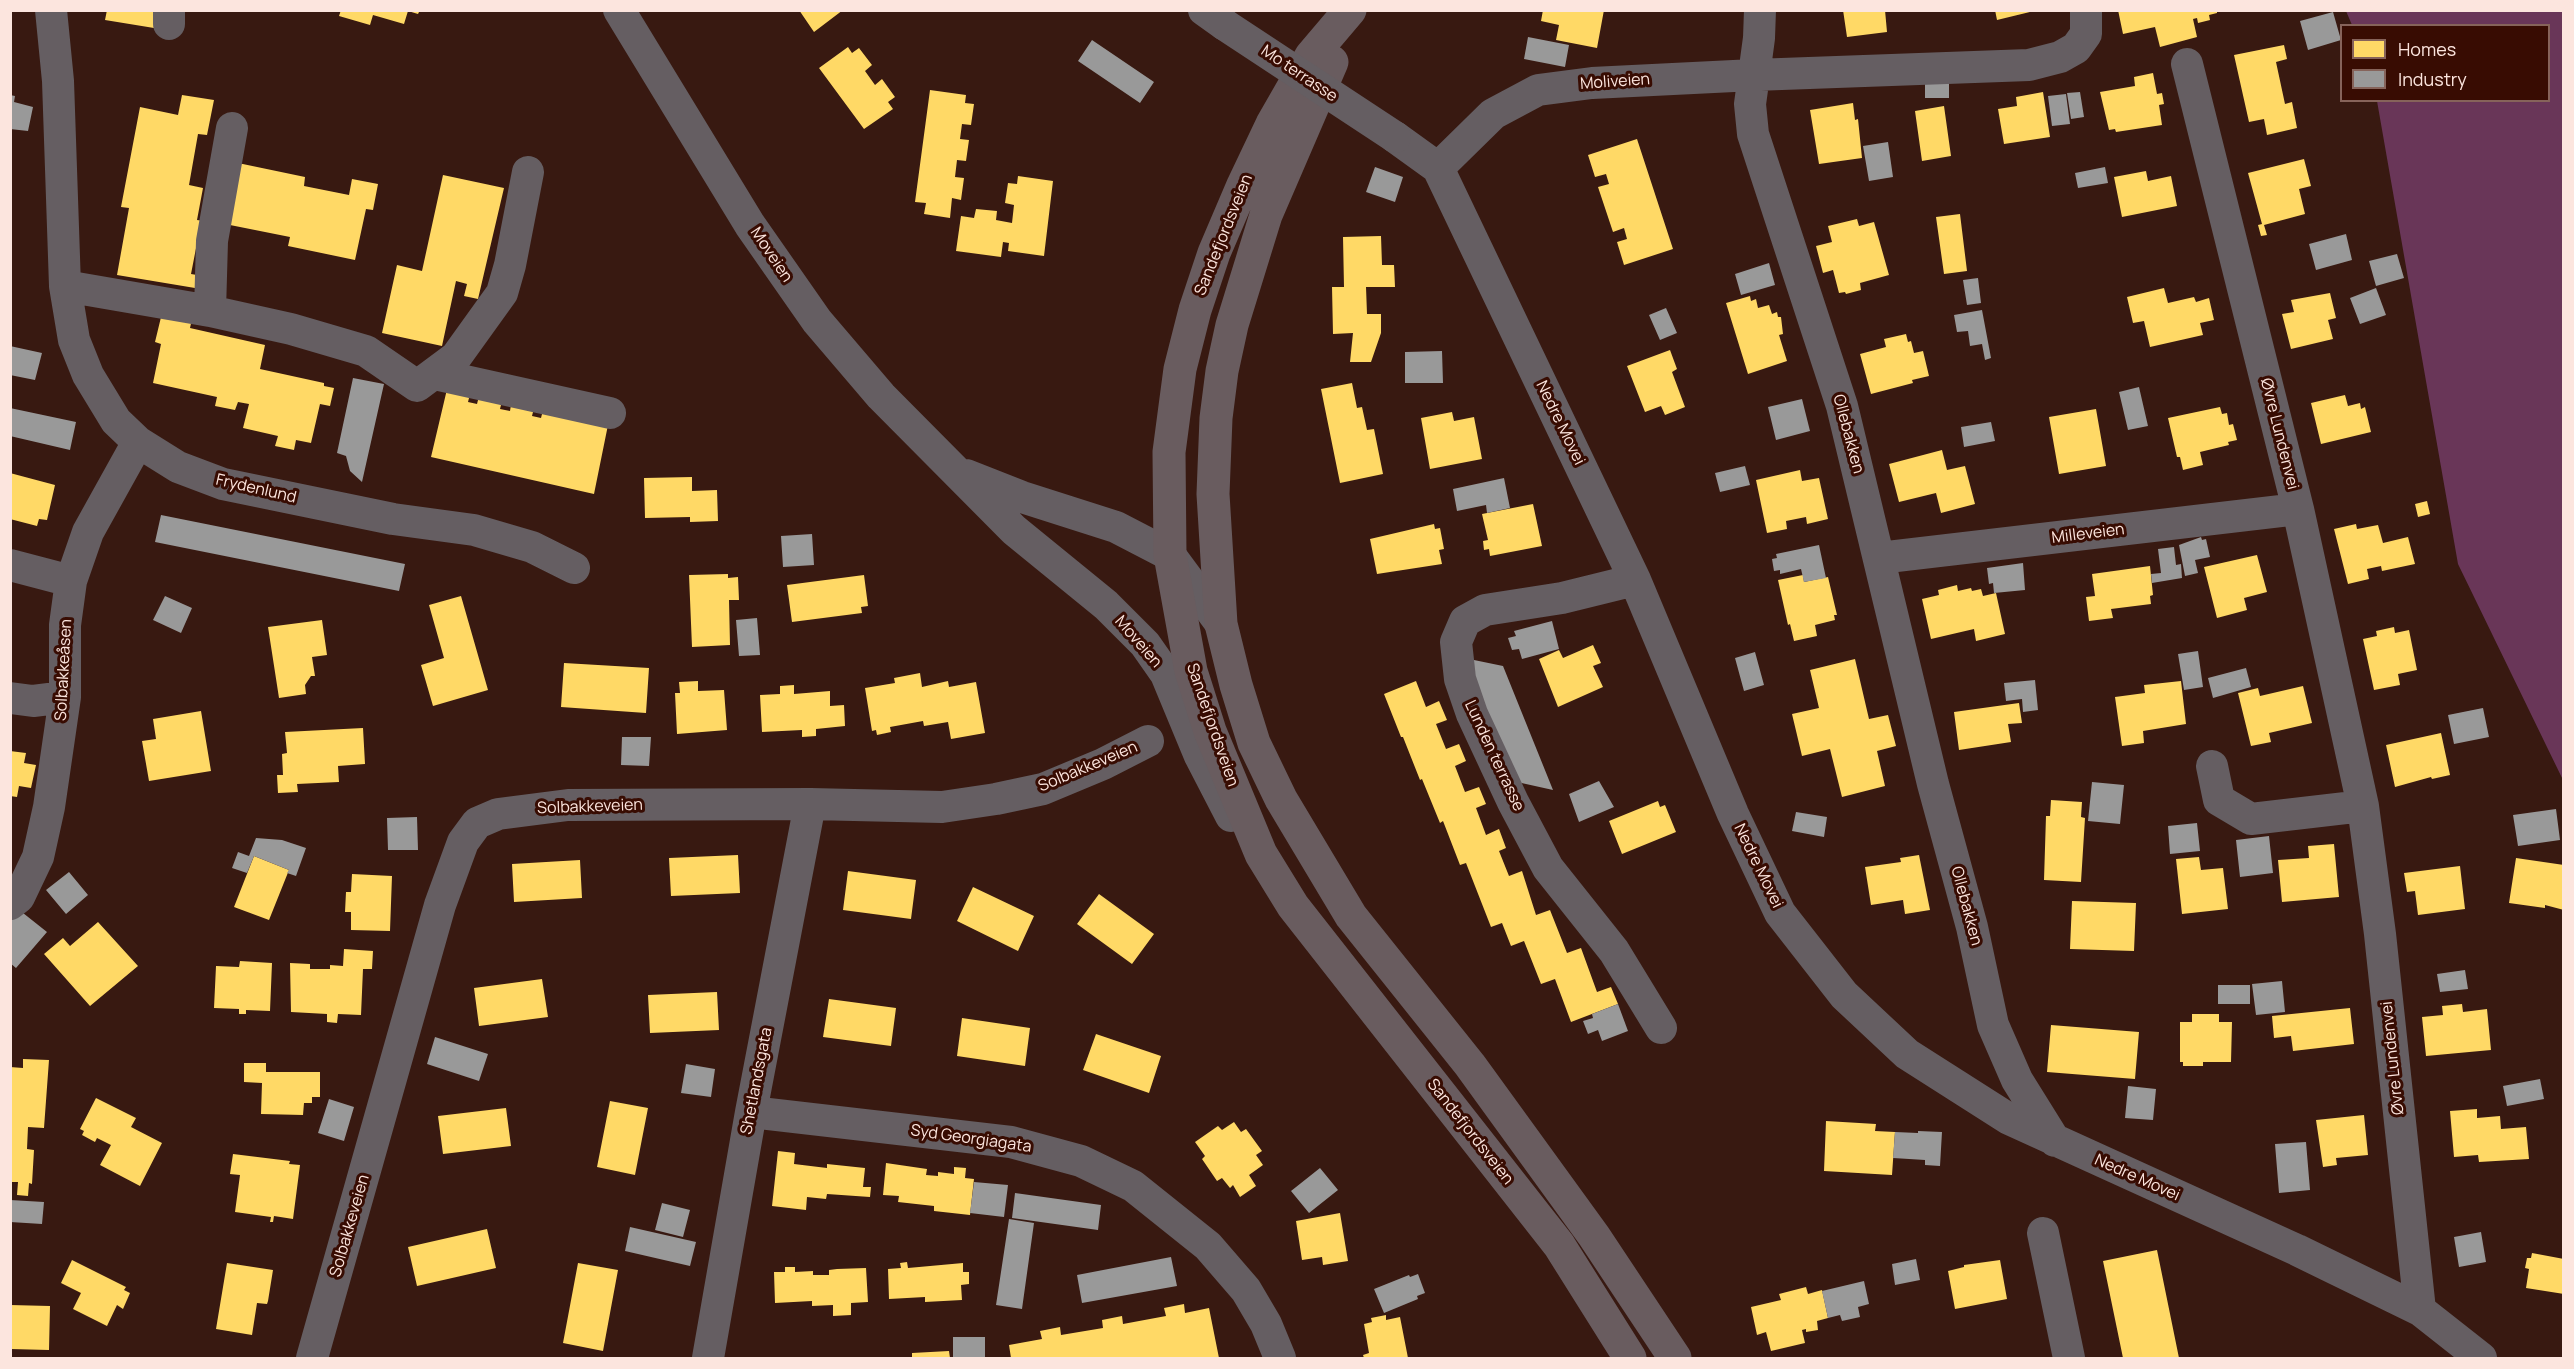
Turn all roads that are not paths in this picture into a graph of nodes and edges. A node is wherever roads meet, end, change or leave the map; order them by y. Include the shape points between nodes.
1 (51, 10) edge
2 (618, 10) edge
3 (1351, 10) edge
4 (1760, 10) edge
5 (2086, 10) edge
6 (1214, 18) edge
7 (2187, 64) dead end
8 (1755, 75) junction
9 (232, 128) dead end
10 (1395, 137) joint
11 (1438, 168) junction
12 (528, 172) dead end
13 (65, 286) junction
14 (210, 311) junction
15 (434, 374) junction
16 (610, 413) dead end
17 (138, 442) junction
18 (959, 472) junction
19 (2298, 509) junction
20 (1170, 555) junction
21 (1880, 558) junction
22 (10, 565) edge
23 (574, 568) dead end
24 (1635, 580) junction
25 (71, 581) junction
26 (1221, 624) junction
27 (65, 697) junction
28 (10, 698) edge
29 (1148, 741) dead end
30 (2212, 766) dead end
31 (810, 804) junction
32 (2363, 806) junction
33 (1261, 855) junction
34 (10, 904) edge
35 (1661, 1028) dead end
36 (751, 1113) junction
37 (2055, 1141) junction
38 (2043, 1233) dead end
39 (2420, 1310) junction
40 (312, 1359) edge
41 (708, 1359) edge
42 (1280, 1359) edge
43 (1630, 1359) edge
44 (1675, 1359) edge
45 (2069, 1359) edge
46 (2481, 1359) edge

1 - 13 street, Frydenlund via 58,81
2 - 18 street, Moveien via 750,225 817,321 881,396
3 - 20 main road, Sandefjordsveien via 1311,56 1272,124 1243,184 1198,300 1180,369 1168,452
3 - 26 main road, Sandefjordsveien via 1266,215 1222,371 1214,483
4 - 8 street
5 - 8 street via 2086,34 2076,48 2060,57 2029,65
6 - 10 street, Mo terrasse, bridge
7 - 19 street, Øvre Lundenvei
8 - 11 street, Moliveien via 1592,82 1538,90 1493,114
8 - 21 street, Ollebakken via 1750,104 1753,134 1842,406
9 - 14 street via 212,241
10 - 11 street, Nedre Movei
11 - 24 street, Nedre Movei
12 - 15 street via 502,293 456,357
13 - 14 street
13 - 17 street, Frydenlund via 74,340 88,375 116,421
14 - 15 street via 366,351 417,386
15 - 16 street
17 - 23 street, Frydenlund via 178,467 223,484 393,519 474,530 532,547
17 - 25 street, Solbakkeåsen via 88,532
18 - 20 street, Moveien via 1116,527
18 - 33 street, Moveien via 1014,530 1106,605 1145,644 1166,674 1200,756 1235,822
19 - 21 street, Milleveien
19 - 32 street, Øvre Lundenvei
20 - 26 street, Moveien
20 - 33 main road, Sandefjordsveien via 1191,671 1210,730
21 - 37 street, Ollebakken via 1993,1025 2017,1080
22 - 25 street
24 - 35 street, Lunden terrasse via 1562,598 1485,610 1465,621 1456,642 1460,679 1472,714 1548,868 1614,951
24 - 37 street, Nedre Movei via 1733,814 1780,913 1844,995 1907,1054 2009,1119
25 - 27 street, Solbakkeåsen via 65,625
26 - 44 main road, Sandefjordsveien via 1254,743 1281,799 1351,916 1470,1065 1594,1236
27 - 28 street via 33,701
27 - 34 street, Solbakkeåsen via 38,858 19,897
29 - 31 street, Solbakkeveien via 1043,789 996,799 942,807
30 - 32 street via 2219,800 2251,819
31 - 36 street, Shetlandsgata
31 - 40 street, Solbakkeveien via 568,805 498,814 477,823 463,842 440,905
32 - 39 street, Øvre Lundenvei
33 - 43 main road, Sandefjordsveien via 1300,915 1559,1245
36 - 41 street, Shetlandsgata
36 - 42 street, Syd Georgiagata via 1011,1142 1081,1161 1133,1186 1208,1246 1246,1290
37 - 39 street, Nedre Movei
38 - 45 street
39 - 46 street, Nedre Movei

